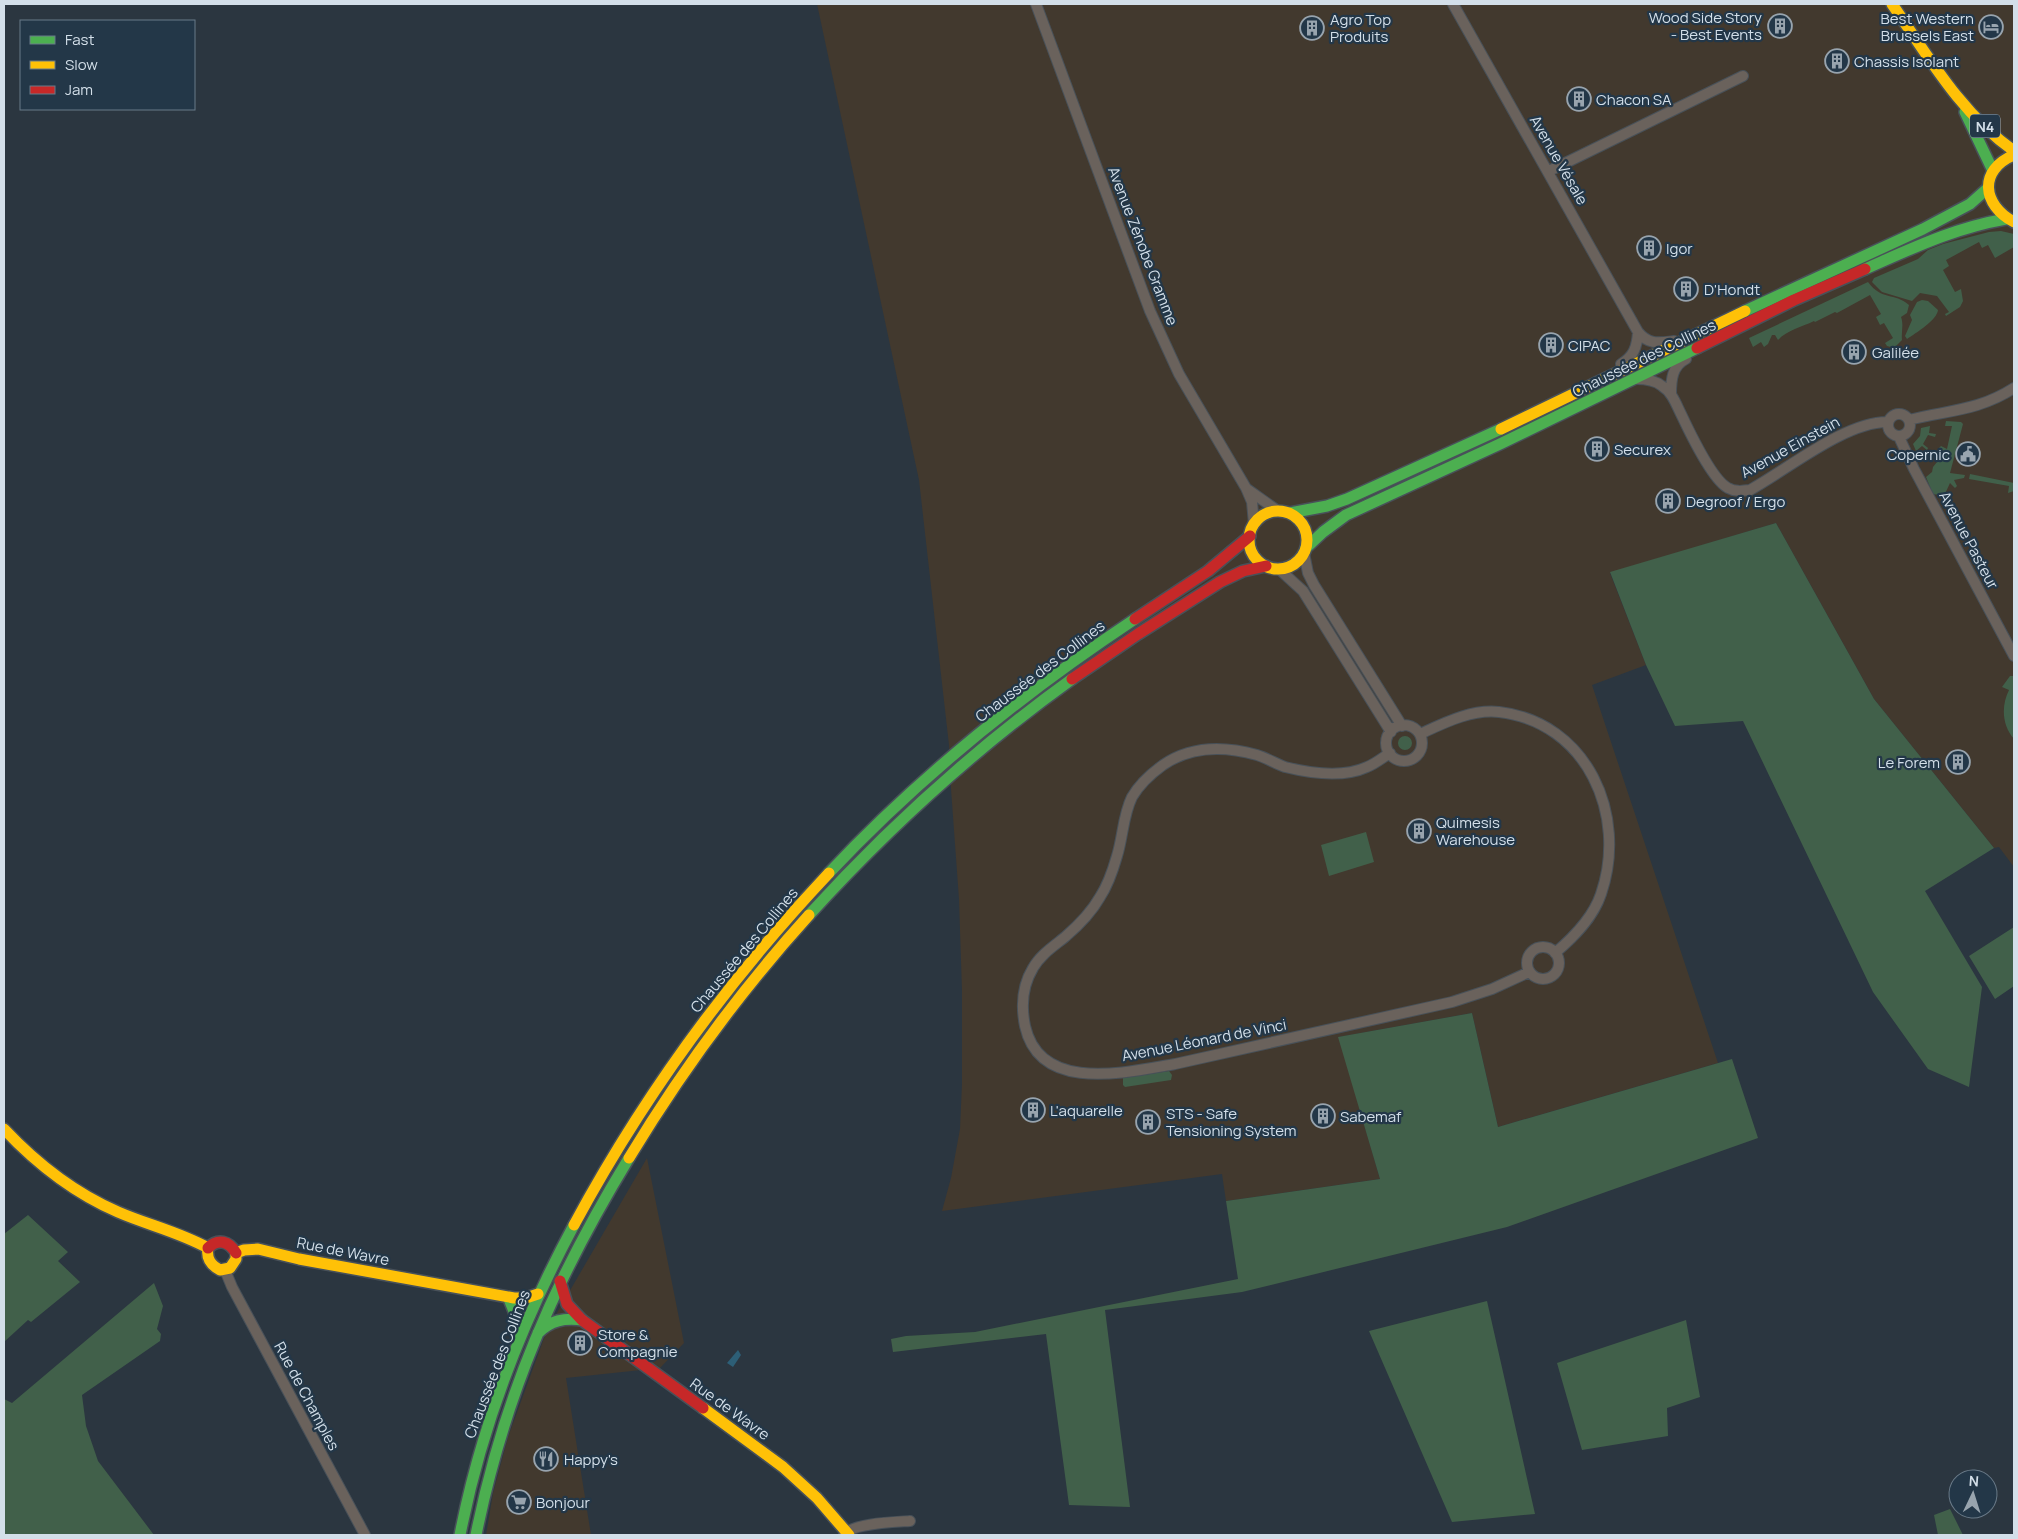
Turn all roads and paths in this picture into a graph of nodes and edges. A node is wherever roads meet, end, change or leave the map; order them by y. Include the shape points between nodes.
1 (1036, 4) edge
2 (1453, 4) edge
3 (1892, 4) edge
4 (1743, 76) dead end
5 (1958, 98) junction
6 (2014, 151) edge
7 (2014, 155) edge
8 (1549, 171) junction
9 (1993, 171) junction
10 (1988, 188) junction
11 (2010, 221) edge
12 (1794, 300) junction
13 (1638, 332) junction
14 (1694, 335) junction
15 (1636, 379) junction
16 (2014, 388) edge
17 (1671, 394) junction
18 (1524, 419) junction
19 (1909, 420) junction
20 (1887, 422) junction
21 (1900, 437) junction
22 (1246, 488) junction
23 (1284, 512) junction
24 (1254, 524) junction
25 (1250, 536) junction
26 (1305, 551) junction
27 (1266, 566) junction
28 (1279, 569) junction
29 (2014, 656) edge
30 (1402, 726) junction
31 (1391, 732) junction
32 (1420, 734) junction
33 (1390, 753) junction
34 (1556, 953) junction
35 (1529, 972) junction
36 (4, 1129) edge
37 (208, 1248) junction
38 (236, 1253) junction
39 (225, 1270) junction
40 (560, 1281) junction
41 (538, 1294) junction
42 (509, 1299) junction
43 (582, 1320) junction
44 (522, 1331) junction
45 (534, 1338) junction
46 (910, 1521) dead end
47 (846, 1534) edge
48 (365, 1535) edge
49 (460, 1535) edge
50 (476, 1535) edge

1 - 22 street, Avenue Zénobe Gramme via 1150,311 1178,374
2 - 8 street, Avenue Vésale
3 - 5 main road, N4
4 - 8 street
5 - 6 main road, N4 via 1997,139
5 - 9 main road, N4
7 - 9 main road, N4 via 2000,162
8 - 13 street, Avenue Vésale
9 - 10 main road
10 - 11 main road via 1996,211
10 - 14 main road, Chaussée des Collines via 1970,204 1923,229
11 - 12 main road, Chaussée des Collines via 1976,224 1940,236
12 - 15 main road, Chaussée des Collines
12 - 17 street via 1780,315 1678,363 1671,380
13 - 14 street via 1645,340 1656,343
13 - 18 street via 1631,358 1546,401
14 - 18 main road, Chaussée des Collines
15 - 17 street via 1652,381
15 - 26 main road, Chaussée des Collines via 1346,515
16 - 19 street, Avenue Einstein via 1979,405
17 - 20 street, Avenue Einstein via 1720,482 1739,492 1750,490 1847,432 1872,423
18 - 23 main road, Chaussée des Collines via 1347,499 1327,506
19 - 20 street, Avenue Einstein via 1900,414 1890,417
19 - 21 street via 1908,432
20 - 21 street via 1888,430
21 - 29 street, Avenue Pasteur
22 - 23 street, Avenue Zénobe Gramme
22 - 24 street, Avenue Zénobe Gramme via 1252,502
23 - 24 main road via 1269,513
23 - 26 main road via 1302,524 1306,531
24 - 25 main road
25 - 27 main road via 1253,554
25 - 41 main road, Chaussée des Collines via 1215,567 1022,700 883,820 813,890 751,961 660,1083 586,1203
26 - 28 main road via 1294,564
26 - 30 street via 1308,573 1314,585
27 - 28 main road
27 - 40 main road, Chaussée des Collines via 1243,571 1220,582 1136,635 1023,716 924,799 821,902 713,1031 644,1132
28 - 31 street via 1304,591
30 - 31 street
30 - 32 street via 1410,726
31 - 33 street via 1387,741
32 - 33 street via 1422,748 1414,758 1401,761
32 - 34 street via 1473,713 1498,712 1528,718 1555,731 1576,750 1592,775 1605,803 1609,825 1606,871 1601,894 1589,917
33 - 35 street, Avenue Léonard de Vinci via 1366,768 1340,773 1285,766 1233,749 1216,748 1186,753 1164,764 1132,797 1118,855 1100,898 1085,920 1033,967 1024,988 1022,1012 1026,1032 1034,1047 1050,1062 1077,1073 1095,1075 1136,1070 1452,1002
34 - 35 street via 1547,947 1532,950 1526,962
34 - 35 street via 1559,962 1553,975 1539,979
36 - 37 main road via 46,1171 80,1193 119,1213 183,1234
37 - 38 main road via 223,1241
37 - 39 main road, Rue de Champles via 210,1263
38 - 39 main road via 234,1263
38 - 42 main road, Rue de Wavre via 258,1249
39 - 48 street, Rue de Champles
40 - 43 main road, Rue de Wavre via 567,1304
40 - 45 main road, Chaussée des Collines
41 - 42 main road, Rue de Wavre via 520,1300
41 - 44 main road, Chaussée des Collines
42 - 44 main road
43 - 45 main road via 552,1322
43 - 47 main road, Rue de Wavre via 783,1468 817,1498
44 - 49 main road, Chaussée des Collines via 481,1449
45 - 50 main road, Chaussée des Collines via 493,1456
46 - 47 street via 857,1528

